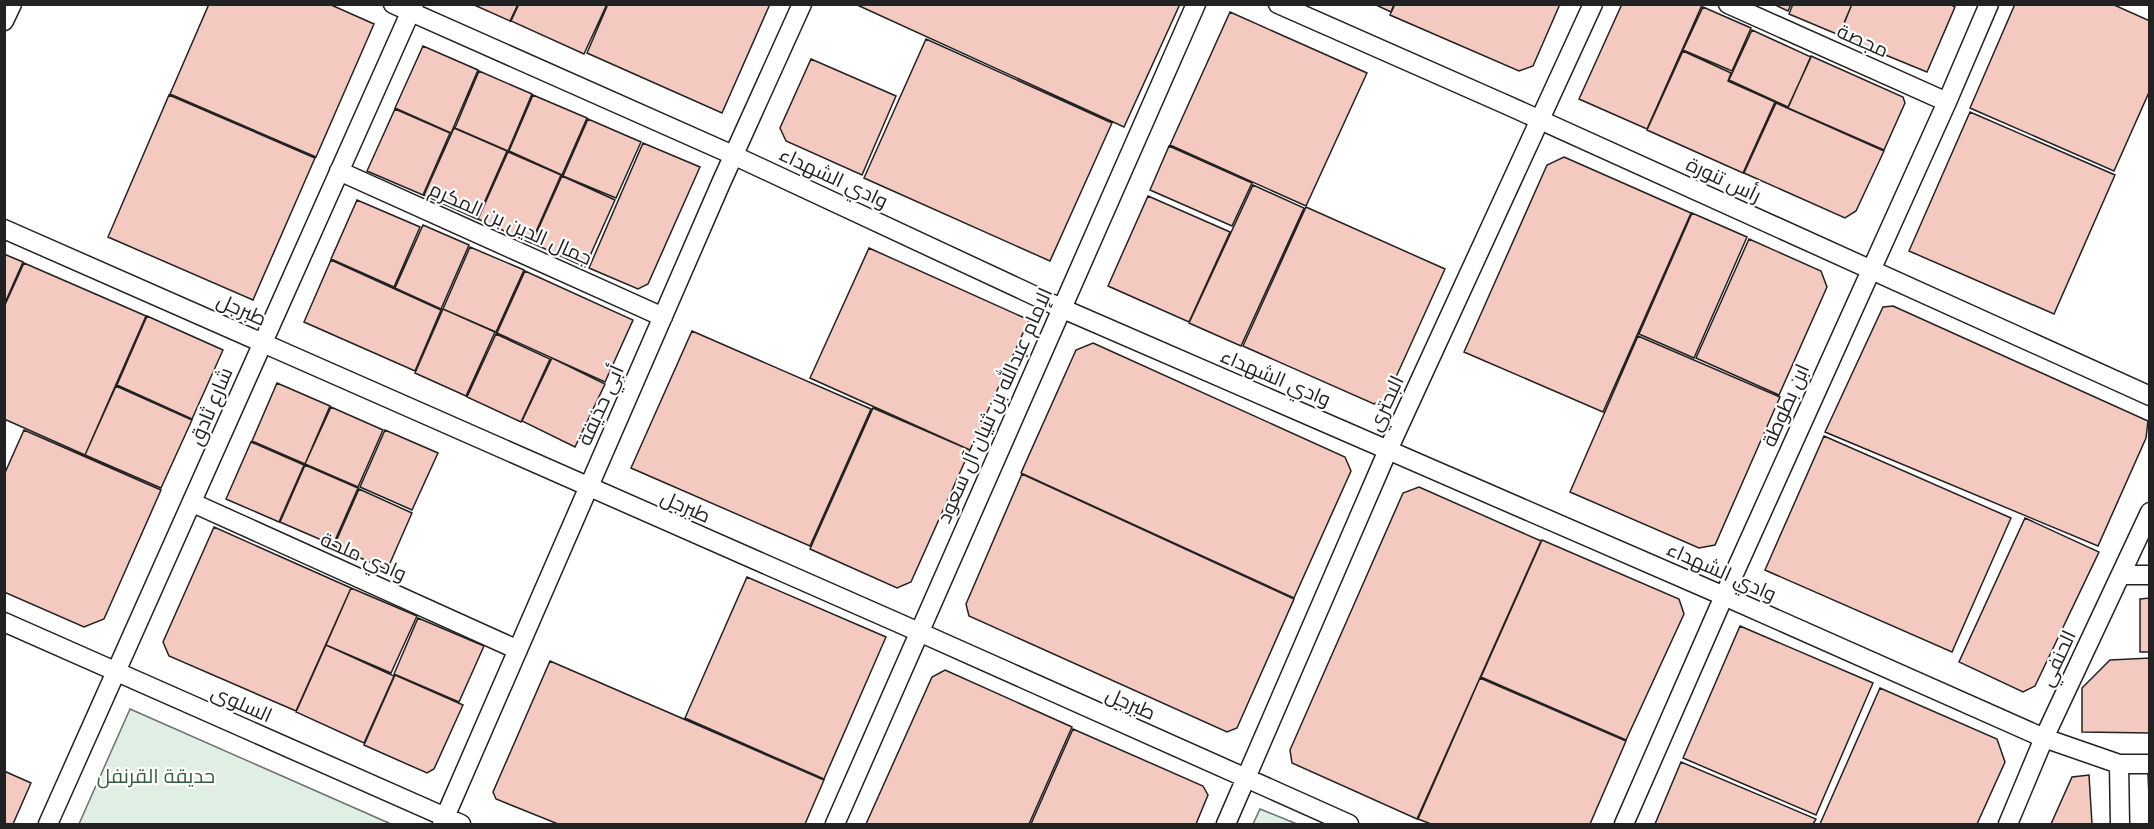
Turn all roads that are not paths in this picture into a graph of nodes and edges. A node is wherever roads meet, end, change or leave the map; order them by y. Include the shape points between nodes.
1 (12, 4) edge
2 (393, 4) edge
3 (802, 4) edge
4 (1196, 4) edge
5 (1278, 4) edge
6 (1593, 4) edge
7 (1728, 4) edge
8 (1989, 4) edge
9 (413, 8) edge
10 (4, 21) edge
11 (1947, 102) junction
12 (1540, 119) junction
13 (733, 155) junction
14 (339, 171) junction
15 (4, 229) edge
16 (1870, 270) junction
17 (1061, 308) junction
18 (663, 316) junction
19 (262, 343) junction
20 (2150, 396) edge
21 (1388, 450) junction
22 (589, 488) junction
23 (193, 503) junction
24 (2150, 512) edge
25 (2121, 575) junction
26 (2150, 575) edge
27 (1724, 596) junction
28 (4, 622) edge
29 (919, 632) junction
30 (518, 650) junction
31 (116, 671) junction
32 (2044, 738) junction
33 (2119, 764) junction
34 (2150, 764) edge
35 (1245, 779) junction
36 (449, 822) edge
37 (48, 825) edge
38 (835, 825) edge
39 (1226, 825) edge
40 (1349, 825) edge
41 (1624, 825) edge
42 (2008, 825) edge
43 (2120, 825) edge

1 - 10 street
2 - 9 street, وادي الشهداء
3 - 13 street, أبي حذيفة
4 - 17 street, الإمام عبدالله بن ثنيان آل سعود
5 - 12 street, رأس تنورة
6 - 12 street, البحتري
7 - 11 street, مجصة
8 - 11 street, ابن بطوطة
9 - 13 street, وادي الشهداء
9 - 14 street, شارع ثادق
11 - 16 street, ابن بطوطة
12 - 16 street, رأس تنورة
12 - 21 street, البحتري
13 - 17 street, وادي الشهداء
13 - 18 street, أبي حذيفة
14 - 18 street, جمال الدين بن المكرم
14 - 19 street, شارع ثادق
15 - 19 street, طبرجل
16 - 20 street, رأس تنورة
16 - 27 street, ابن بطوطة
17 - 21 street, وادي الشهداء
17 - 29 street, الإمام عبدالله بن ثنيان آل سعود
18 - 22 street, أبي حذيفة
19 - 22 street, طبرجل
19 - 23 street, شارع ثادق
21 - 27 street, وادي الشهداء
21 - 35 street, البحتري
22 - 29 street, طبرجل
22 - 30 street, أبي حذيفة
23 - 30 street, وادي ملحة
23 - 31 street, شارع ثادق
24 - 25 street, الحنفي
25 - 26 street
25 - 32 street, الحنفي
27 - 32 street, وادي الشهداء
27 - 41 street, ابن بطوطة
28 - 31 street, السلوى
29 - 35 street, طبرجل
29 - 38 street, الإمام عبدالله بن ثنيان آل سعود
30 - 36 street, أبي حذيفة
31 - 36 street, السلوى
31 - 37 street, شارع ثادق
32 - 33 street, وادي الشهداء
32 - 42 street, الحنفي
33 - 34 street, وادي الشهداء
33 - 43 street
35 - 39 street, البحتري
35 - 40 street, طبرجل

